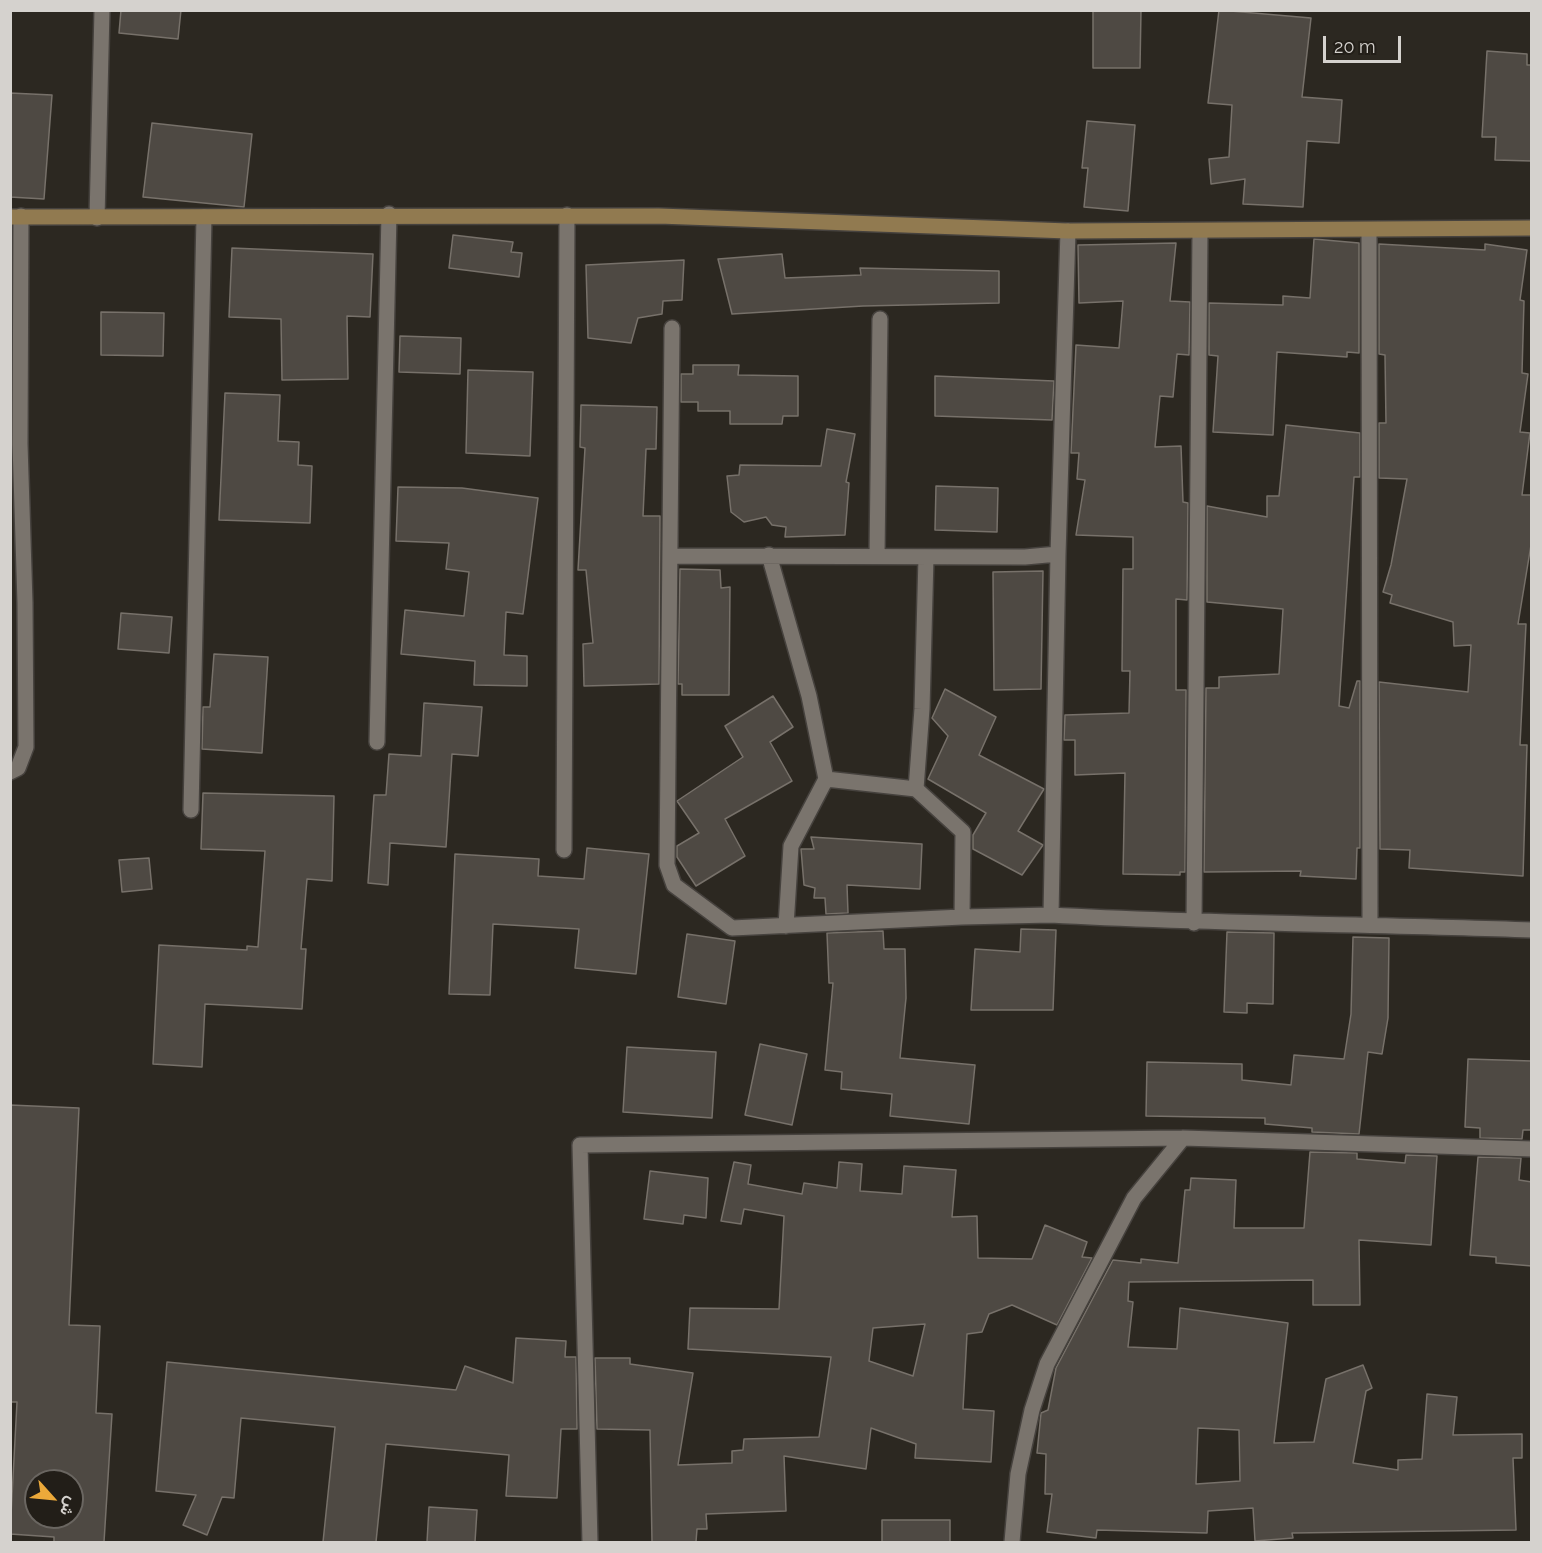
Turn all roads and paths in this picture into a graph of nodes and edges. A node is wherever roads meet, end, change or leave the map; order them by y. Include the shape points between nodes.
1 (102, 10) edge
2 (389, 214) junction
3 (567, 215) junction
4 (16, 216) edge
5 (204, 217) junction
6 (97, 218) junction
7 (1532, 228) edge
8 (1369, 230) junction
9 (1068, 231) junction
10 (1200, 232) junction
11 (880, 319) dead end
12 (672, 328) dead end
13 (15, 445) edge
14 (1058, 554) junction
15 (769, 555) junction
16 (877, 555) junction
17 (670, 556) junction
18 (926, 556) junction
19 (18, 603) edge
20 (377, 742) dead end
21 (10, 772) edge
22 (826, 779) junction
23 (916, 789) junction
24 (191, 810) dead end
25 (564, 850) dead end
26 (1051, 915) junction
27 (962, 916) junction
28 (1194, 923) junction
29 (1370, 924) junction
30 (786, 926) junction
31 (1532, 930) edge
32 (1183, 1138) junction
33 (1532, 1149) edge
34 (590, 1542) edge
35 (1011, 1542) edge

1 - 6 street
2 - 3 street
2 - 5 street
2 - 20 street
3 - 9 street
3 - 25 street
4 - 6 street
4 - 13 street
5 - 6 street
5 - 24 street
7 - 8 street
8 - 10 street
8 - 29 street
9 - 10 street
9 - 14 street
10 - 28 street
11 - 16 street
12 - 17 street
13 - 19 street
14 - 18 street
14 - 26 street
15 - 16 street
15 - 17 street
15 - 22 street via 809,696
16 - 18 street
17 - 30 street via 667,865 674,885 732,928
18 - 23 street
19 - 21 street via 26,747 18,768
22 - 23 street
22 - 30 street via 791,846
23 - 27 street via 963,832
26 - 27 street
26 - 28 street
27 - 30 street
28 - 29 street
29 - 31 street
32 - 33 street
32 - 34 street via 580,1145
32 - 35 street via 1134,1198 1047,1364 1018,1474

